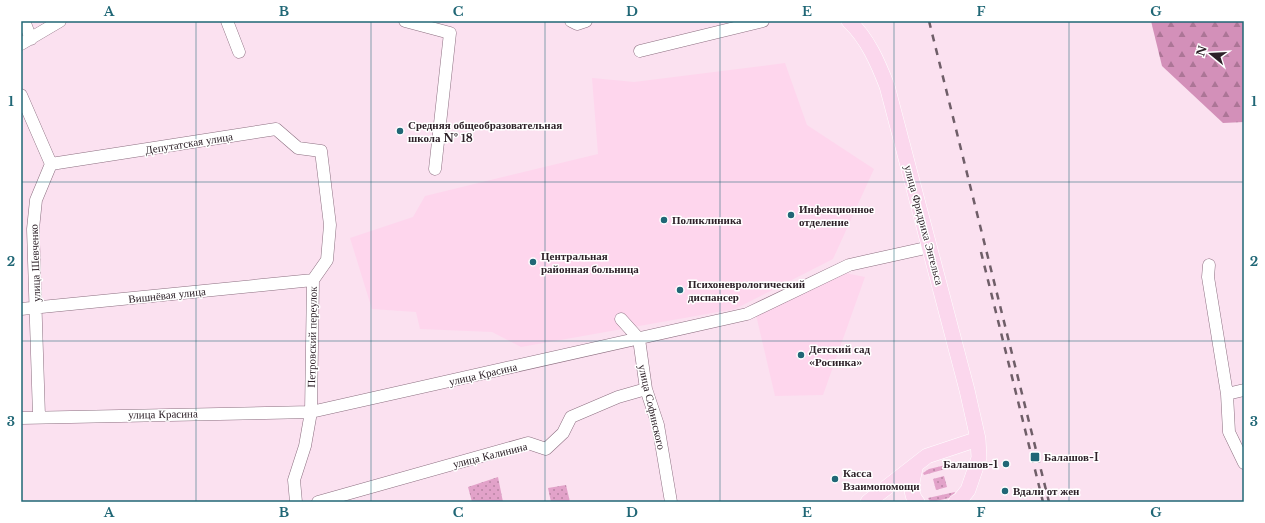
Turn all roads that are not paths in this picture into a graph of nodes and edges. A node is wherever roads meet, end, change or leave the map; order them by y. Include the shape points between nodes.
1 (24, 21) edge
2 (60, 21) edge
3 (227, 21) edge
4 (404, 21) edge
5 (571, 21) edge
6 (586, 21) edge
7 (763, 21) edge
8 (850, 21) edge
9 (26, 42) edge
10 (640, 51) dead end
11 (239, 52) dead end
12 (21, 95) edge
13 (321, 151) joint
14 (51, 164) junction
15 (436, 169) dead end
16 (27, 231) edge
17 (930, 247) junction
18 (1209, 265) dead end
19 (313, 280) junction
20 (37, 308) junction
21 (21, 310) edge
22 (622, 319) dead end
23 (639, 339) junction
24 (646, 389) junction
25 (1244, 390) edge
26 (1227, 394) junction
27 (311, 412) junction
28 (39, 416) junction
29 (21, 418) edge
30 (978, 439) junction
31 (1244, 463) edge
32 (916, 465) junction
33 (296, 502) edge
34 (318, 502) edge
35 (672, 502) edge
36 (868, 502) edge
37 (917, 502) edge
38 (956, 502) edge

1 - 9 street
2 - 9 street
3 - 11 street
4 - 15 street via 450,33
5 - 6 street via 577,24
7 - 10 street
8 - 17 main road, улица Фридриха Энгельса via 875,56 887,86
12 - 14 street
13 - 14 street, Депутатская улица via 298,148 276,129
13 - 19 street, Петровский переулок via 330,225 326,260
14 - 16 street, улица Шевченко
16 - 20 street, улица Шевченко
17 - 23 street, улица Красина via 849,265 748,314
17 - 30 main road, улица Фридриха Энгельса
18 - 26 street via 1208,277
19 - 20 street, Вишнёвая улица
19 - 27 street, Петровский переулок
20 - 21 street, Вишнёвая улица
20 - 28 street, улица Шевченко
22 - 23 street
23 - 24 street, улица Софинского
23 - 27 street, улица Красина
24 - 34 street, улица Калинина via 618,397 571,417 564,433 546,449 528,442
24 - 35 street, улица Софинского via 658,425
25 - 26 street
26 - 31 street via 1229,432
27 - 28 street, улица Красина
27 - 33 street, Петровский переулок via 294,480
28 - 29 street, улица Красина
30 - 32 main road via 927,456
30 - 38 main road, улица Фридриха Энгельса via 979,458 975,473 968,490
32 - 36 main road
32 - 37 main road via 911,480 914,500

